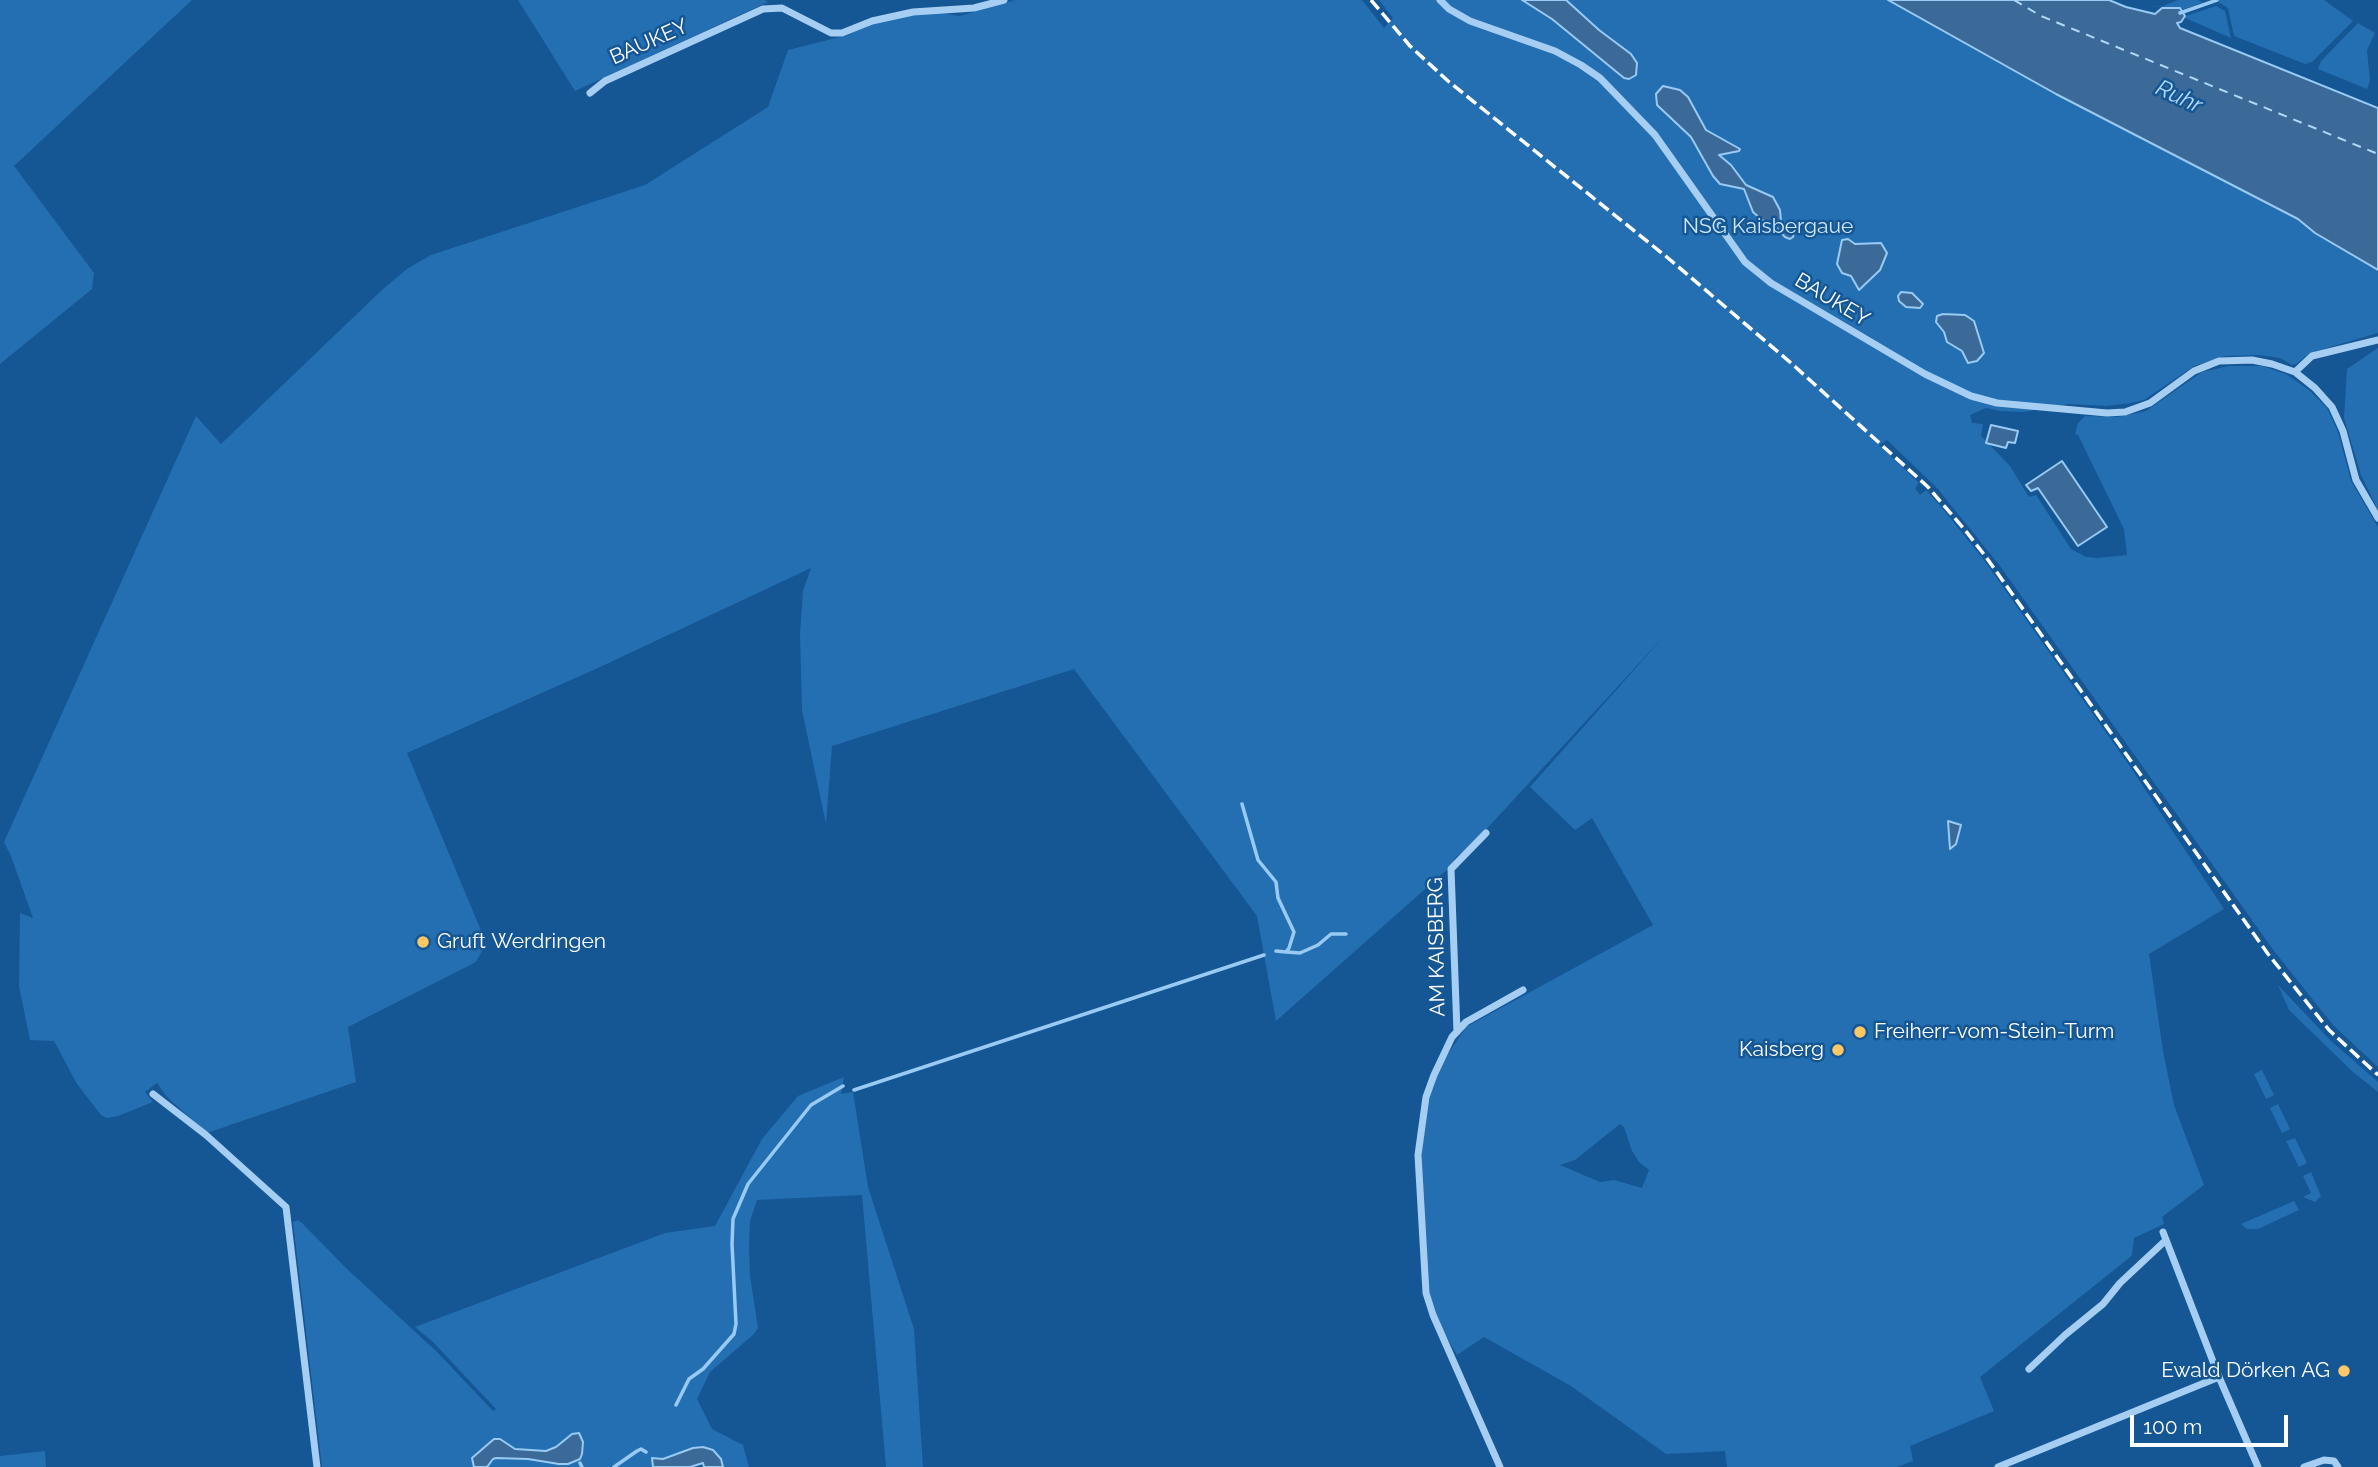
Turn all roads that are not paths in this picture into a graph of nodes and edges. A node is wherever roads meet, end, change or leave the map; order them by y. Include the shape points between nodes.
1 (1004, 0) edge
2 (1440, 0) edge
3 (590, 93) dead end
4 (2378, 340) edge
5 (2295, 372) junction
6 (2378, 518) edge
7 (1486, 833) dead end
8 (1523, 990) dead end
9 (1457, 1032) junction
10 (153, 1094) dead end
11 (2029, 1369) dead end
12 (2219, 1377) junction
13 (317, 1467) edge
14 (1500, 1467) edge
15 (1998, 1467) edge
16 (2258, 1467) edge
17 (2304, 1467) edge
18 (2338, 1467) edge

1 - 3 street, BAUKEY via 974,8 913,12 842,33 831,33 782,8 763,9 605,81
2 - 5 street, BAUKEY via 1470,20 1555,51 1600,78 1655,135 1745,262 1830,320 1970,396 2024,407 2125,412 2151,403 2194,371 2219,361 2252,360
4 - 5 street via 2312,356
5 - 6 street, BAUKEY via 2333,407 2356,480
7 - 9 street, AM KAISBERG via 1451,869
8 - 9 street via 1466,1022
9 - 14 street via 1434,1075 1422,1121 1418,1155 1426,1293
10 - 13 street via 286,1207
11 - 12 street via 2103,1304 2165,1236
12 - 15 street
12 - 16 street
17 - 18 street via 2324,1460 2334,1461

